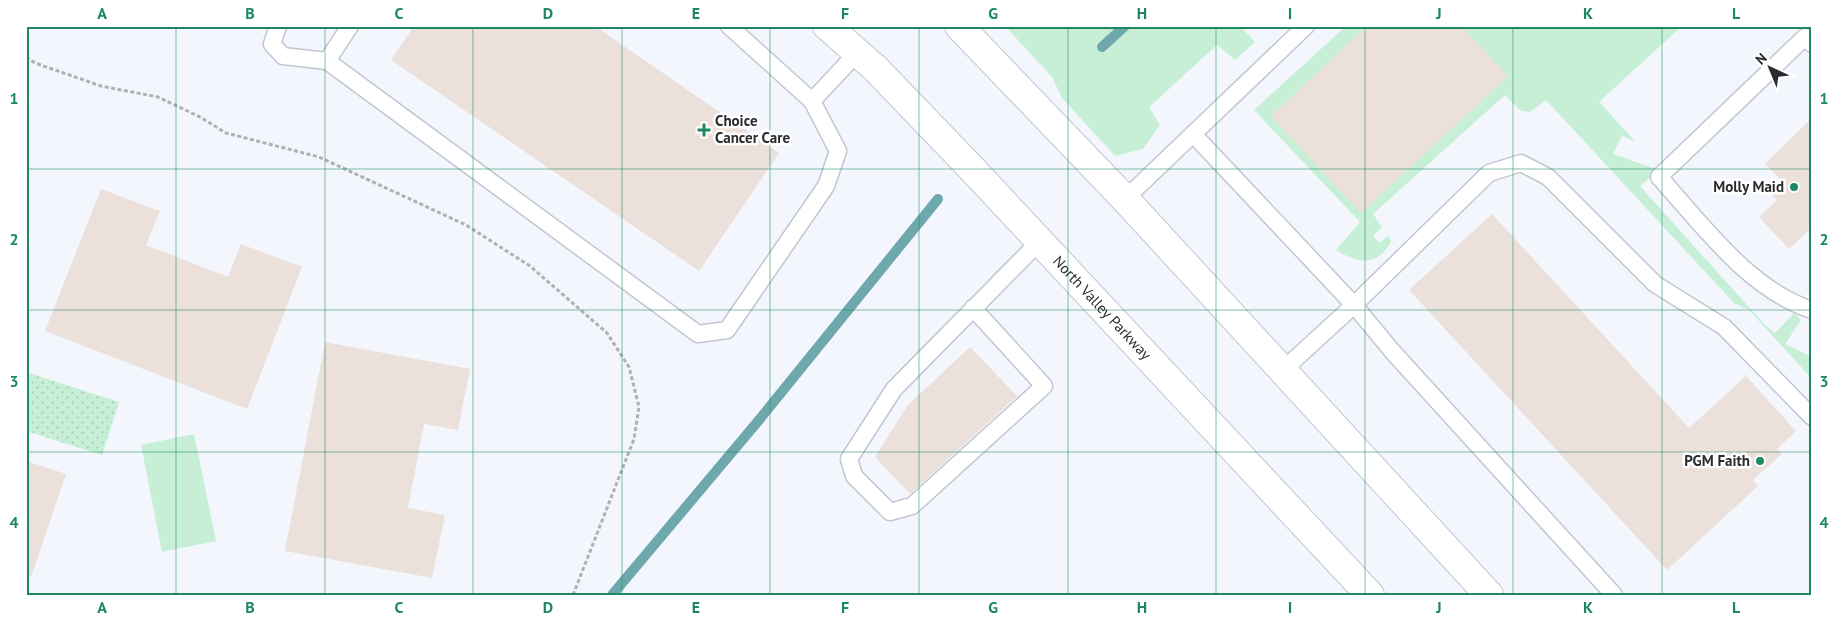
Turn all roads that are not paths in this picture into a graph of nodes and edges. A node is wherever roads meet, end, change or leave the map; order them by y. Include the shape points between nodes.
1 (278, 26) edge
2 (350, 26) edge
3 (729, 26) edge
4 (827, 26) edge
5 (959, 26) edge
6 (1306, 26) edge
7 (1812, 44) edge
8 (857, 53) junction
9 (326, 61) junction
10 (812, 101) junction
11 (1193, 134) junction
12 (1124, 199) junction
13 (1039, 242) junction
14 (1354, 305) junction
15 (973, 308) junction
16 (1812, 310) edge
17 (1282, 371) junction
18 (1812, 416) edge
19 (1370, 595) edge
20 (1488, 595) edge
21 (1614, 595) edge

1 - 9 lane via 272,44 283,56
2 - 9 lane
3 - 10 lane
4 - 8 main road, North Valley Parkway
5 - 12 main road
6 - 11 lane
7 - 16 lane via 1805,37 1660,177 1736,260 1784,299
8 - 10 lane
8 - 13 main road, North Valley Parkway via 876,69
9 - 10 lane via 698,334 727,330 826,186 838,151
11 - 12 lane
11 - 14 lane
12 - 17 main road
13 - 15 lane
13 - 19 main road, North Valley Parkway
14 - 17 lane
14 - 18 lane via 1490,173 1520,163 1548,177 1655,284 1724,328
14 - 21 lane
15 - 15 lane via 894,389 849,458 854,476 890,512 912,506 1044,386
17 - 20 main road

